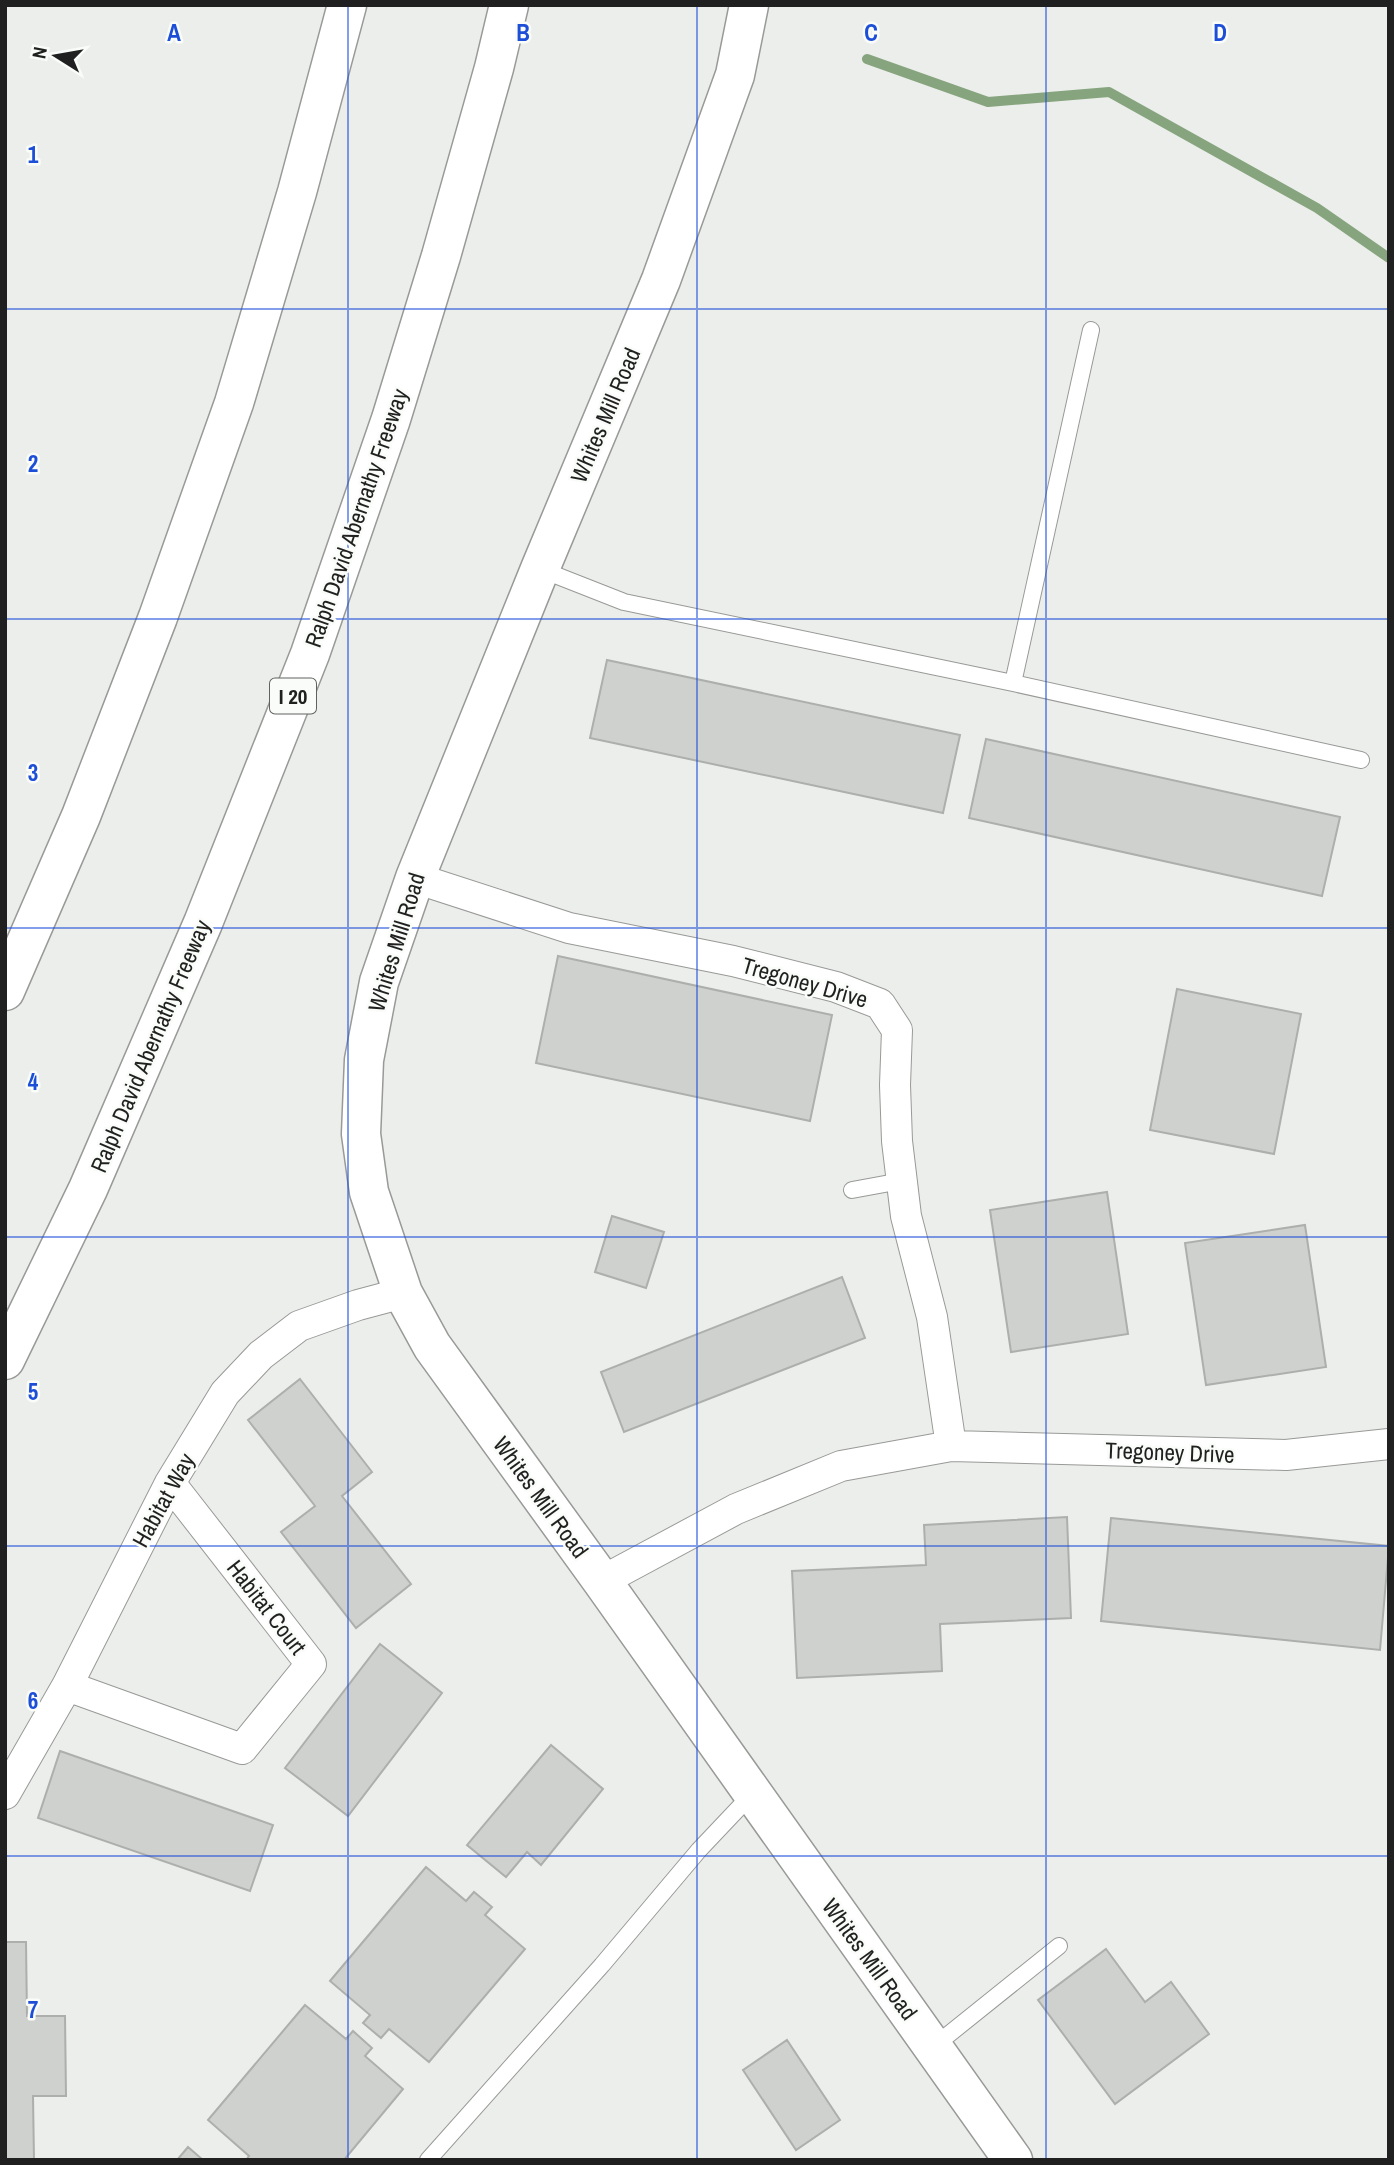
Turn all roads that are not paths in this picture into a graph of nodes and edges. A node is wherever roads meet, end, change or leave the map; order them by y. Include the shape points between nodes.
1 (347, 5) edge
2 (509, 5) edge
3 (749, 5) edge
4 (1091, 330) dead end
5 (540, 569) junction
6 (1013, 683) junction
7 (1362, 760) dead end
8 (415, 878) junction
9 (5, 991) edge
10 (901, 1181) junction
11 (852, 1190) dead end
12 (403, 1293) junction
13 (5, 1360) edge
14 (1389, 1444) edge
15 (951, 1446) junction
16 (170, 1483) junction
17 (602, 1581) junction
18 (67, 1686) junction
19 (5, 1794) edge
20 (752, 1794) junction
21 (1059, 1946) dead end
22 (933, 2046) junction
23 (428, 2160) edge
24 (1013, 2160) edge

1 - 9 main road via 234,403 86,803
2 - 13 main road, Ralph David Abernathy Freeway / I 20 via 430,294 310,654 203,923 88,1189
3 - 5 main road, Whites Mill Road via 735,75 662,279
4 - 6 lane
5 - 6 lane via 624,602
5 - 8 main road, Whites Mill Road
6 - 7 lane
8 - 10 street, Tregoney Drive via 569,928 733,961 836,987 880,1004 897,1030
8 - 12 main road, Whites Mill Road via 379,982 363,1060 361,1134 369,1192
10 - 11 lane
10 - 15 street, Tregoney Drive via 932,1317
12 - 16 street, Habitat Way via 299,1326 261,1355 225,1393
12 - 17 main road, Whites Mill Road via 432,1346
14 - 15 street, Tregoney Drive via 1286,1455
15 - 17 street, Tregoney Drive via 841,1465 736,1509
16 - 18 street, Habitat Way
16 - 18 street, Habitat Court via 311,1664 242,1749
17 - 20 main road, Whites Mill Road
18 - 19 street, Habitat Way
20 - 22 main road, Whites Mill Road
20 - 23 lane
21 - 22 lane
22 - 24 main road, Whites Mill Road

